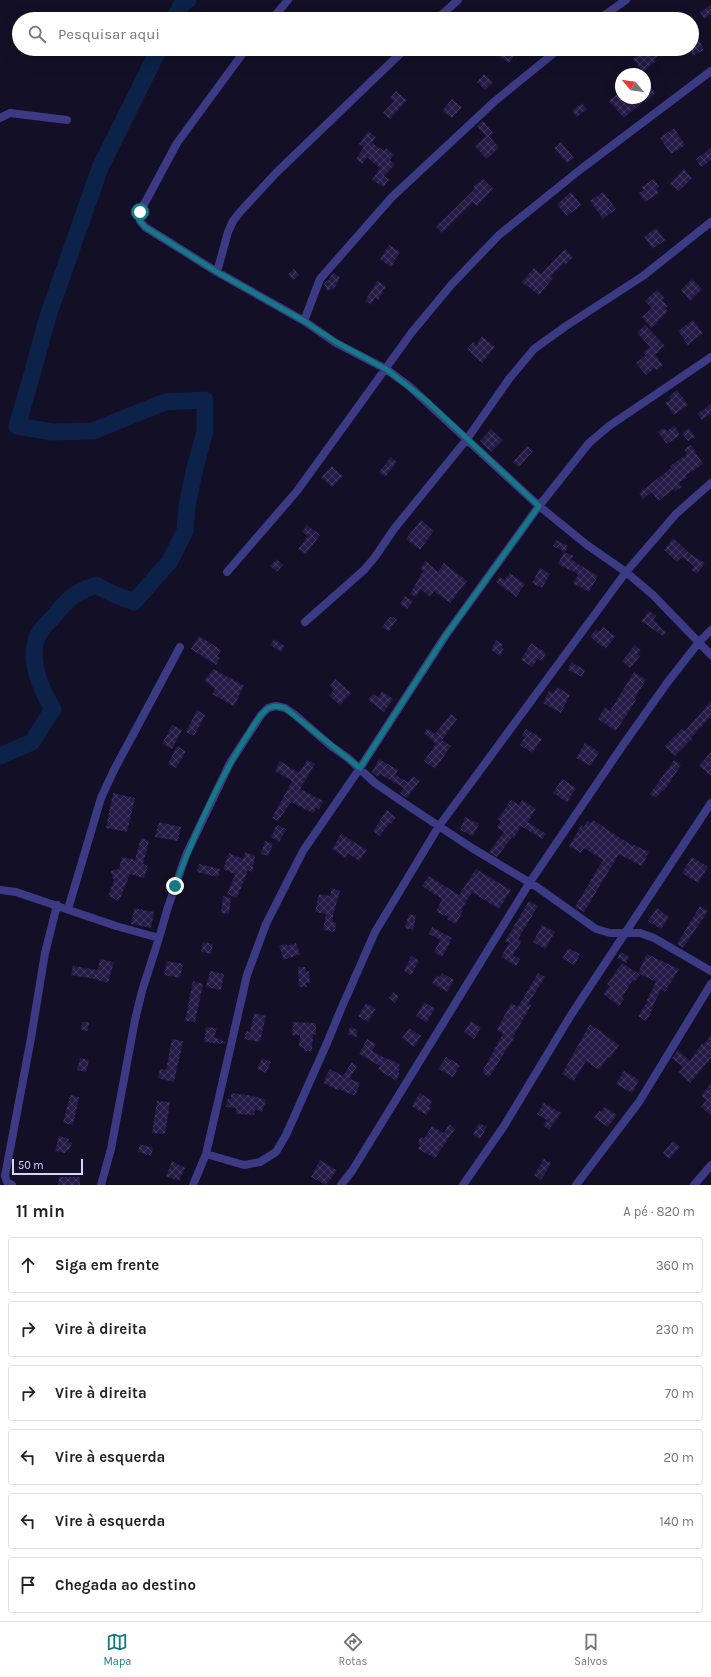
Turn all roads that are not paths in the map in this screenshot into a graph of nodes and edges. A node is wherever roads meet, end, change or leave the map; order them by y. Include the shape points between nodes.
1 (288, 0) edge
2 (458, 0) edge
3 (626, 0) edge
4 (278, 12) edge
5 (445, 12) edge
6 (609, 12) edge
7 (241, 56) edge
8 (398, 56) edge
9 (550, 56) edge
10 (711, 71) edge
11 (0, 118) edge
12 (67, 120) dead end
13 (711, 222) edge
14 (217, 272) junction
15 (304, 321) junction
16 (711, 357) edge
17 (386, 369) junction
18 (466, 439) junction
19 (711, 483) edge
20 (539, 506) junction
21 (227, 572) dead end
22 (626, 572) junction
23 (305, 622) dead end
24 (711, 630) edge
25 (699, 642) junction
26 (180, 647) dead end
27 (711, 656) edge
28 (360, 768) junction
29 (711, 803) edge
30 (438, 826) junction
31 (530, 882) junction
32 (0, 890) edge
33 (57, 905) junction
34 (68, 909) junction
35 (624, 932) junction
36 (159, 938) junction
37 (711, 971) edge
38 (711, 984) edge
39 (206, 1154) junction
40 (711, 1165) edge
41 (581, 1183) edge
42 (12, 1185) edge
43 (101, 1185) edge
44 (193, 1185) edge
45 (341, 1185) edge
46 (463, 1185) edge
47 (694, 1185) edge

1 - 4 street
2 - 5 street
3 - 6 street
7 - 14 street via 177,142 140,212 140,221 145,227
8 - 14 street via 282,168 233,220
9 - 15 street via 495,101 392,198 320,279
10 - 17 street via 581,169 499,235 452,284 412,332
11 - 12 street via 10,113
13 - 18 street via 643,276 534,349
14 - 15 street
15 - 17 street
16 - 20 street via 609,426 589,443
17 - 18 street via 428,402
17 - 21 street via 296,491
18 - 20 street
18 - 23 street via 394,529 376,558
19 - 22 street via 676,514
20 - 22 street via 587,545
20 - 28 street via 446,635
22 - 25 street via 653,595
22 - 30 street
24 - 25 street
25 - 27 street
25 - 31 street via 623,745
26 - 34 street via 101,798
28 - 30 street via 375,783
28 - 36 street via 285,708 268,708 230,763 198,828 175,886
28 - 39 street via 303,851 266,924 254,954
29 - 35 street
30 - 31 street
30 - 39 street via 375,932 315,1072 276,1152 260,1162 244,1165
31 - 35 street via 596,929 610,933
31 - 45 street via 356,1165
32 - 33 street via 16,892
33 - 34 street
33 - 42 street via 45,953 5,1176 7,1182
34 - 36 street
35 - 37 street via 640,933 654,938
35 - 46 street via 504,1126
36 - 43 street via 135,1020 112,1149
38 - 41 street via 639,1102
39 - 44 street
40 - 47 street

